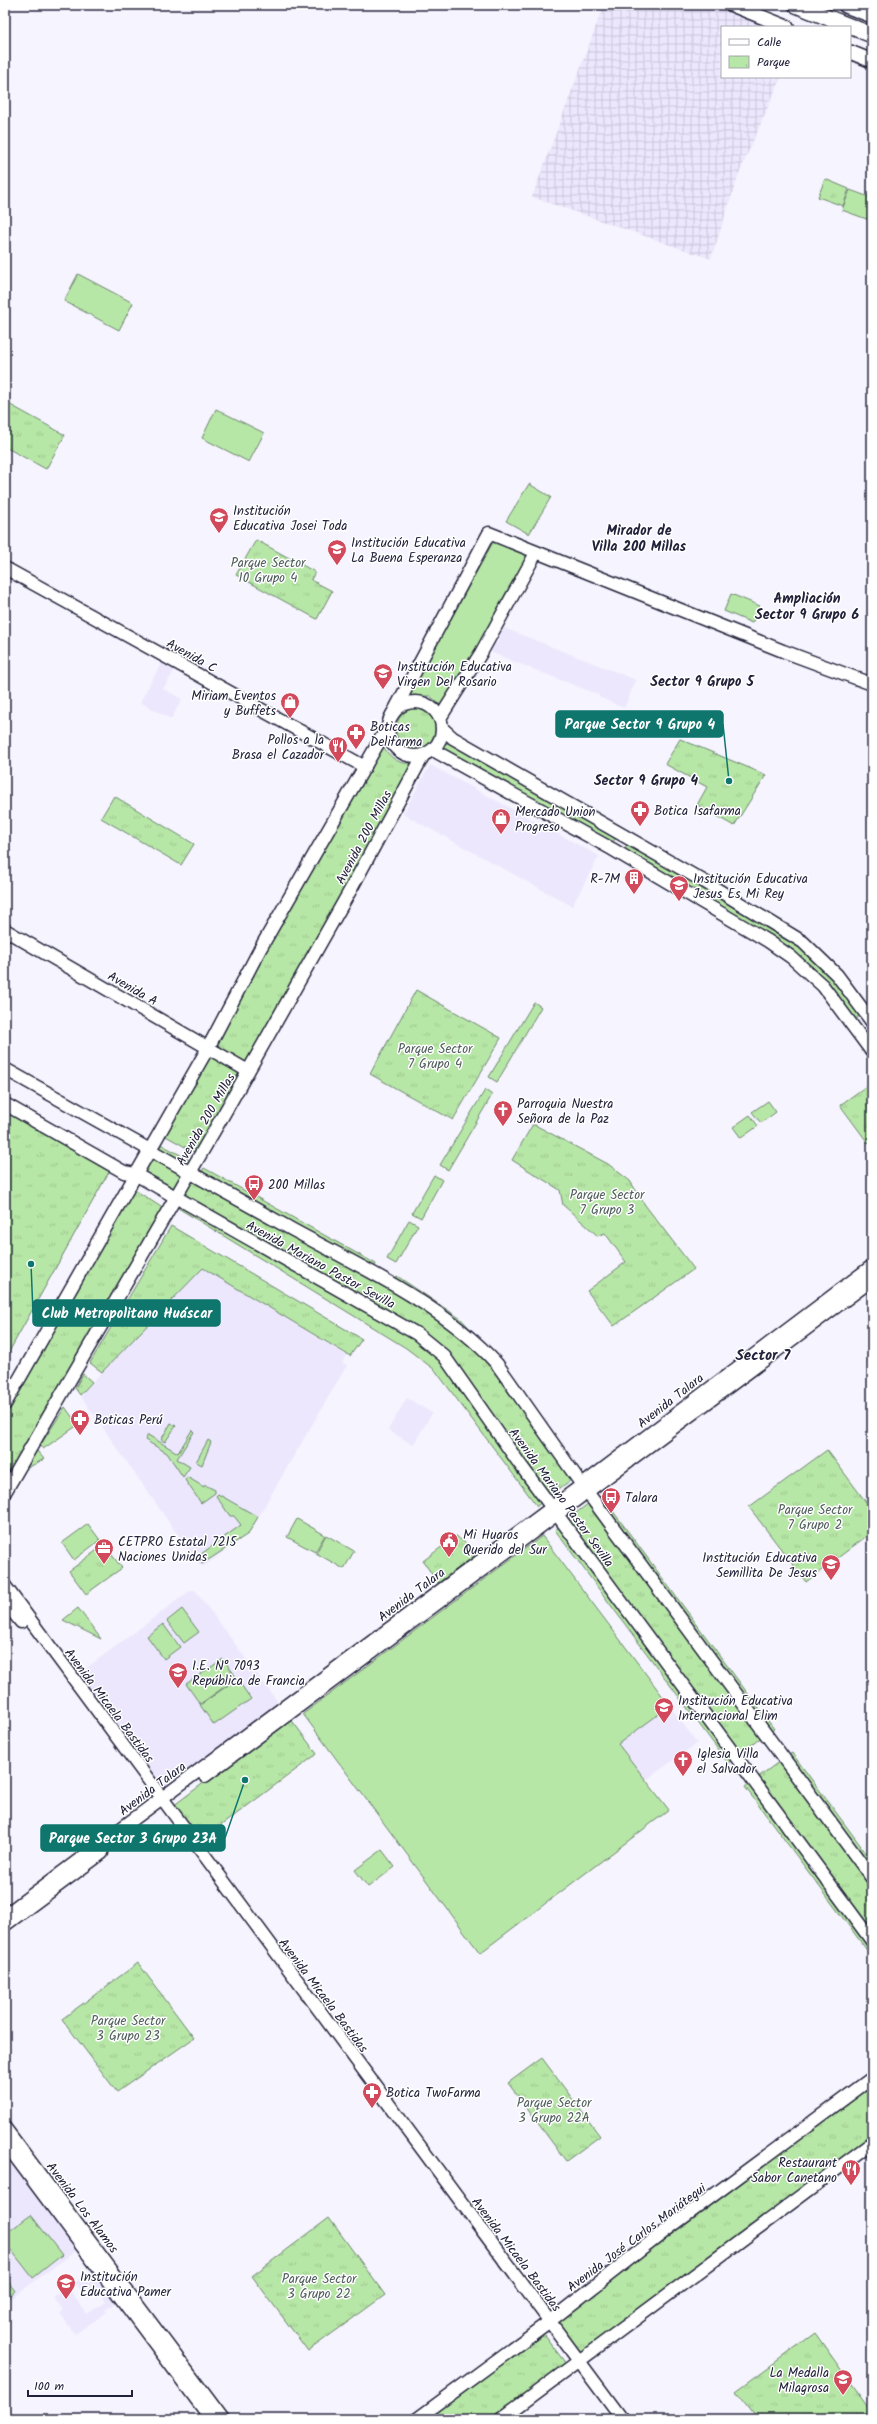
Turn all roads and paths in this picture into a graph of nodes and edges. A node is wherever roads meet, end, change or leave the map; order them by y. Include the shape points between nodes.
1 (732, 5) edge
2 (796, 5) edge
3 (846, 5) edge
4 (872, 15) edge
5 (784, 26) edge
6 (849, 26) edge
7 (851, 27) edge
8 (872, 35) edge
9 (851, 52) edge
10 (872, 61) edge
11 (536, 553) junction
12 (5, 568) edge
13 (872, 679) edge
14 (872, 684) edge
15 (390, 721) junction
16 (442, 723) junction
17 (428, 753) junction
18 (365, 767) junction
19 (5, 930) edge
20 (872, 1022) edge
21 (208, 1048) junction
22 (872, 1052) edge
23 (5, 1069) edge
24 (248, 1071) junction
25 (5, 1104) edge
26 (149, 1150) junction
27 (190, 1173) junction
28 (130, 1176) junction
29 (175, 1198) junction
30 (872, 1266) edge
31 (872, 1280) edge
32 (5, 1404) edge
33 (584, 1489) junction
34 (5, 1492) edge
35 (554, 1511) junction
36 (5, 1586) edge
37 (5, 1602) edge
38 (161, 1804) junction
39 (872, 1878) edge
40 (5, 1915) edge
41 (5, 1925) edge
42 (872, 1940) edge
43 (872, 2078) edge
44 (5, 2128) edge
45 (5, 2143) edge
46 (872, 2143) edge
47 (547, 2323) junction
48 (576, 2363) junction
49 (211, 2419) edge
50 (223, 2419) edge
51 (417, 2419) edge
52 (501, 2419) edge
53 (613, 2419) edge
54 (622, 2419) edge

1 - 5 main road
2 - 6 highway
3 - 4 highway
7 - 8 highway
9 - 10 main road
11 - 13 street via 546,551 561,554
11 - 14 street via 789,654
11 - 15 street via 489,534
11 - 16 street
12 - 18 street, Avenida C
15 - 16 street via 405,704 417,702 433,708
15 - 17 street via 392,744 400,752 411,756
15 - 18 street
16 - 17 street via 440,741
16 - 20 street via 453,738 705,882 803,942 837,975
17 - 22 street via 612,849 768,941 791,957 823,986
17 - 24 street, Avenida 200 Millas
18 - 21 street via 260,949
19 - 21 street, Avenida A
21 - 24 street, Avenida A
21 - 26 street
23 - 26 street, Avenida Mariano Pastor Sevilla
24 - 27 street, Avenida 200 Millas
25 - 28 street, Avenida Mariano Pastor Sevilla
26 - 27 street, Avenida Mariano Pastor Sevilla
26 - 28 street
27 - 29 street, Avenida 200 Millas
27 - 33 street, Avenida Mariano Pastor Sevilla via 372,1274 453,1323 483,1348 497,1364
28 - 29 street, Avenida Mariano Pastor Sevilla
28 - 32 street
29 - 34 street, Avenida 200 Millas
29 - 35 street, Avenida Mariano Pastor Sevilla via 428,1341 444,1356
30 - 33 street, Avenida Talara
31 - 33 street, Avenida Talara
33 - 35 street, Avenida Talara
33 - 39 street, Avenida Mariano Pastor Sevilla
35 - 38 street, Avenida Talara
35 - 42 street, Avenida Mariano Pastor Sevilla
36 - 38 street, Avenida Micaela Bastidas
37 - 38 street, Avenida Micaela Bastidas
38 - 40 street, Avenida Talara
38 - 41 street, Avenida Talara
38 - 47 street, Avenida Micaela Bastidas via 259,1931
43 - 47 street, Avenida José Carlos Mariátegui via 648,2244
44 - 50 street, Avenida Los Alamos
45 - 49 street, Avenida Los Alamos
46 - 48 street
47 - 48 street, Avenida Micaela Bastidas
47 - 51 street, Avenida José Carlos Mariátegui
48 - 52 street
48 - 53 street, Avenida Micaela Bastidas
48 - 54 street, Avenida Micaela Bastidas

